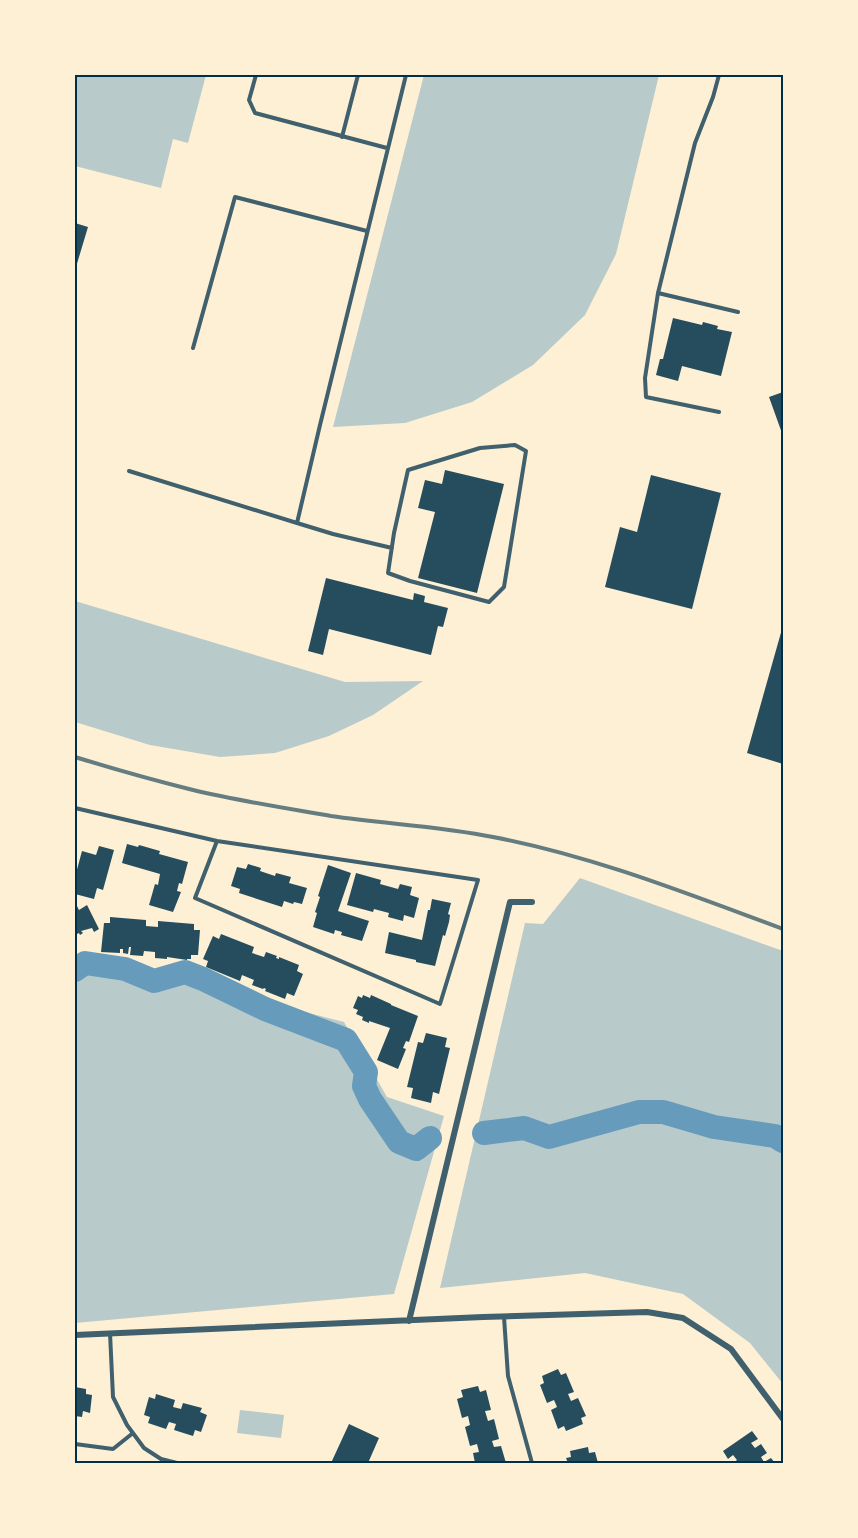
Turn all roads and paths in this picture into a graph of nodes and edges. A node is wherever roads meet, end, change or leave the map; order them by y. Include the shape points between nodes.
1 (256, 75) edge
2 (358, 75) edge
3 (406, 75) edge
4 (719, 75) edge
5 (342, 136) junction
6 (387, 148) junction
7 (367, 231) junction
8 (658, 293) junction
9 (738, 312) dead end
10 (193, 348) dead end
11 (719, 412) dead end
12 (129, 471) dead end
13 (297, 523) junction
14 (392, 548) junction
15 (75, 808) edge
16 (217, 841) junction
17 (532, 902) dead end
18 (504, 1317) junction
19 (409, 1321) junction
20 (110, 1334) junction
21 (75, 1335) edge
22 (783, 1419) edge
23 (133, 1433) junction
24 (75, 1444) edge
25 (177, 1463) edge
26 (532, 1463) edge

1 - 5 lane via 249,100 255,113
2 - 5 lane
3 - 6 lane
4 - 8 lane via 695,143
5 - 6 lane
6 - 7 lane
7 - 10 lane via 235,197
7 - 13 lane
8 - 9 lane
8 - 11 lane via 645,378 646,397
12 - 13 lane
13 - 14 lane
14 - 14 lane via 388,573 489,602 504,587 526,451 515,445 480,448 408,470
15 - 16 lane
16 - 16 lane via 478,880 440,1004 195,898
17 - 19 street via 510,902
18 - 19 street
18 - 22 street via 647,1312 683,1318 731,1349
18 - 26 lane via 508,1376
19 - 20 street
20 - 21 street
20 - 23 lane via 113,1397
23 - 24 lane via 113,1449
23 - 25 lane via 144,1448 160,1459

